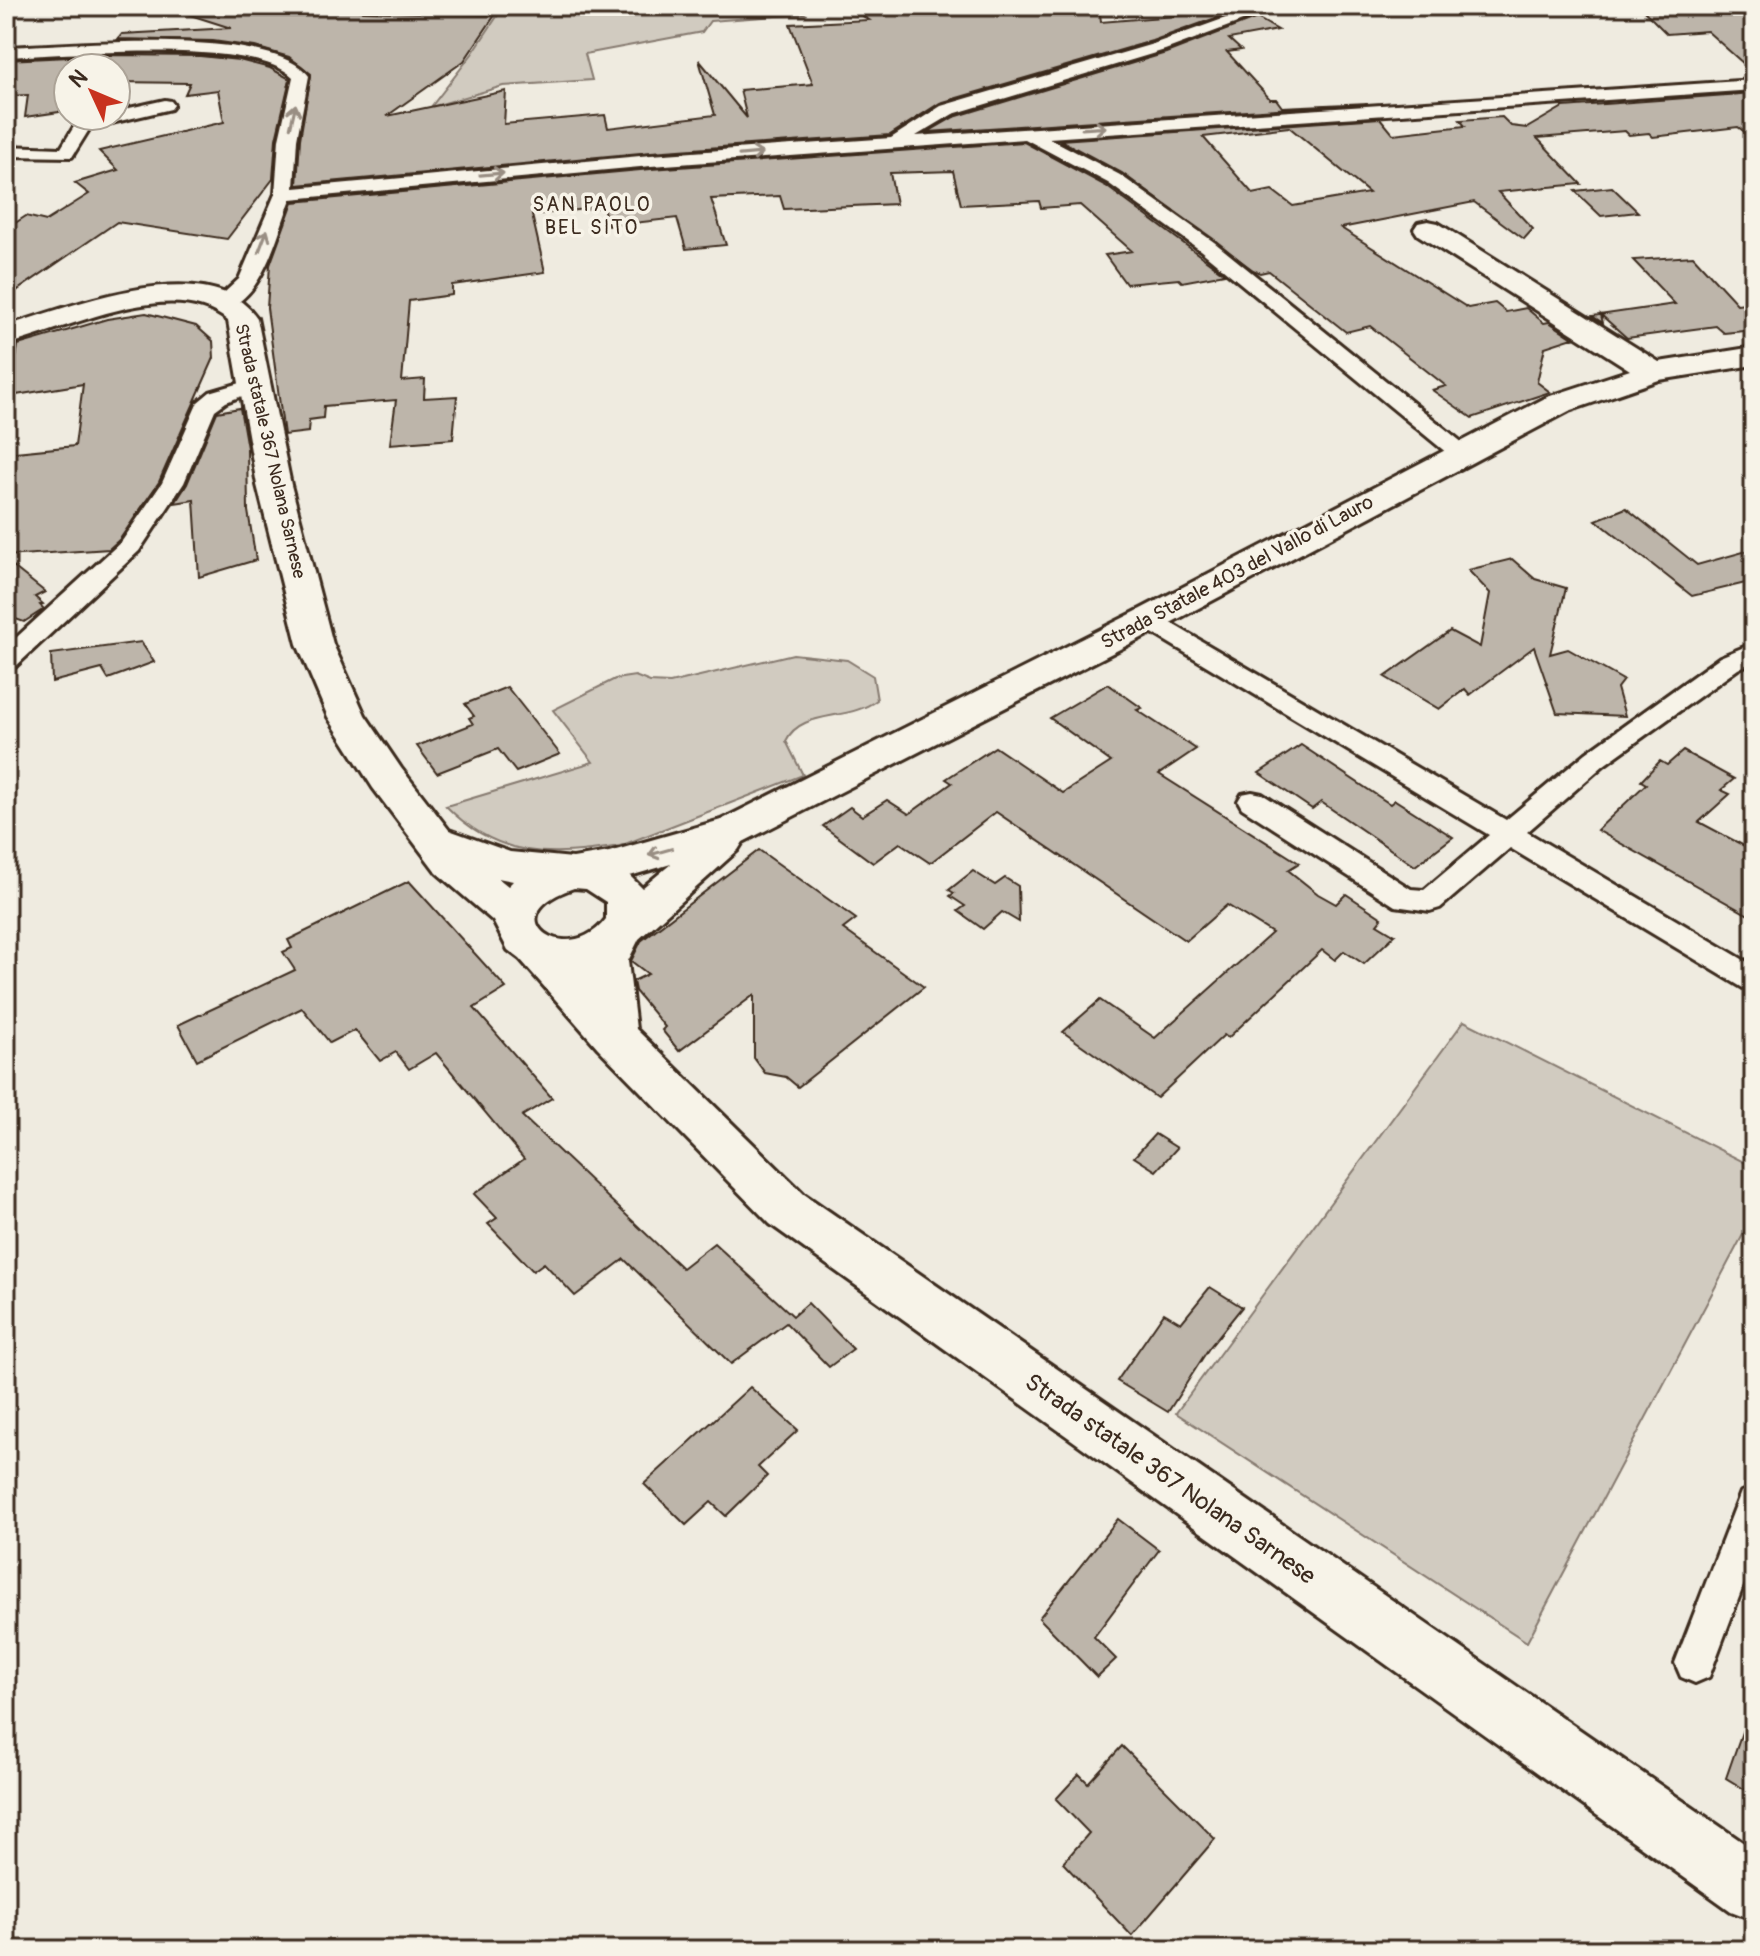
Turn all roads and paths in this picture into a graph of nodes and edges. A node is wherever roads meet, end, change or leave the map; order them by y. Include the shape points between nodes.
1 (1274, 6) edge
2 (6, 52) edge
3 (1754, 85) edge
4 (165, 105) dead end
5 (1025, 133) junction
6 (892, 143) junction
7 (6, 151) edge
8 (284, 194) junction
9 (1428, 229) dead end
10 (222, 304) junction
11 (6, 336) edge
12 (1754, 356) edge
13 (1654, 372) junction
14 (254, 385) junction
15 (1461, 453) junction
16 (1148, 620) junction
17 (1754, 651) edge
18 (6, 661) edge
19 (1252, 801) dead end
20 (735, 830) junction
21 (1509, 835) junction
22 (437, 841) junction
23 (573, 873) junction
24 (514, 915) junction
25 (623, 929) junction
26 (537, 951) junction
27 (1754, 980) edge
28 (614, 1036) junction
29 (1754, 1505) edge
30 (1695, 1663) dead end
31 (1754, 1888) edge

1 - 6 street via 1159,47 947,110
8 -> 2 street via 301,76 288,64 227,51
5 -> 3 street
4 - 7 street via 84,124 66,153
5 - 6 street
5 - 15 street via 1114,179 1207,246
8 -> 6 street
10 -> 8 street via 249,279
9 - 13 main road
10 - 11 main road, Strada statale 367 Nolana Sarnese via 182,293 139,296
10 - 14 main road, Strada statale 367 Nolana Sarnese via 242,318
12 - 13 main road, Strada Statale 403 del Vallo di Lauro
13 - 15 main road, Strada Statale 403 del Vallo di Lauro via 1558,404
14 - 18 street via 218,397 206,407 173,483 131,546
14 - 22 main road, Strada statale 367 Nolana Sarnese via 315,644 347,717
15 - 16 main road, Strada Statale 403 del Vallo di Lauro
16 - 20 main road, Strada Statale 403 del Vallo di Lauro
16 - 21 street
17 - 21 street via 1729,663 1595,759
19 - 21 street via 1405,899 1420,902 1430,901
20 -> 23 main road, Strada Statale 403 del Vallo di Lauro
20 - 25 main road, Strada Statale 403 del Vallo di Lauro
21 - 27 street
22 - 23 main road, Strada Statale 403 del Vallo di Lauro via 507,866
22 - 24 main road, Strada statale 367 Nolana Sarnese via 452,863
23 - 24 main road via 528,891
23 - 25 main road via 604,878 625,894 629,905
24 - 26 main road via 518,936
25 - 26 main road via 585,954
25 - 28 main road, Strada Statale 403 del Vallo di Lauro via 606,961
26 - 28 main road, Strada statale 367 Nolana Sarnese
28 - 31 main road, Strada statale 367 Nolana Sarnese via 787,1209
29 - 30 street

